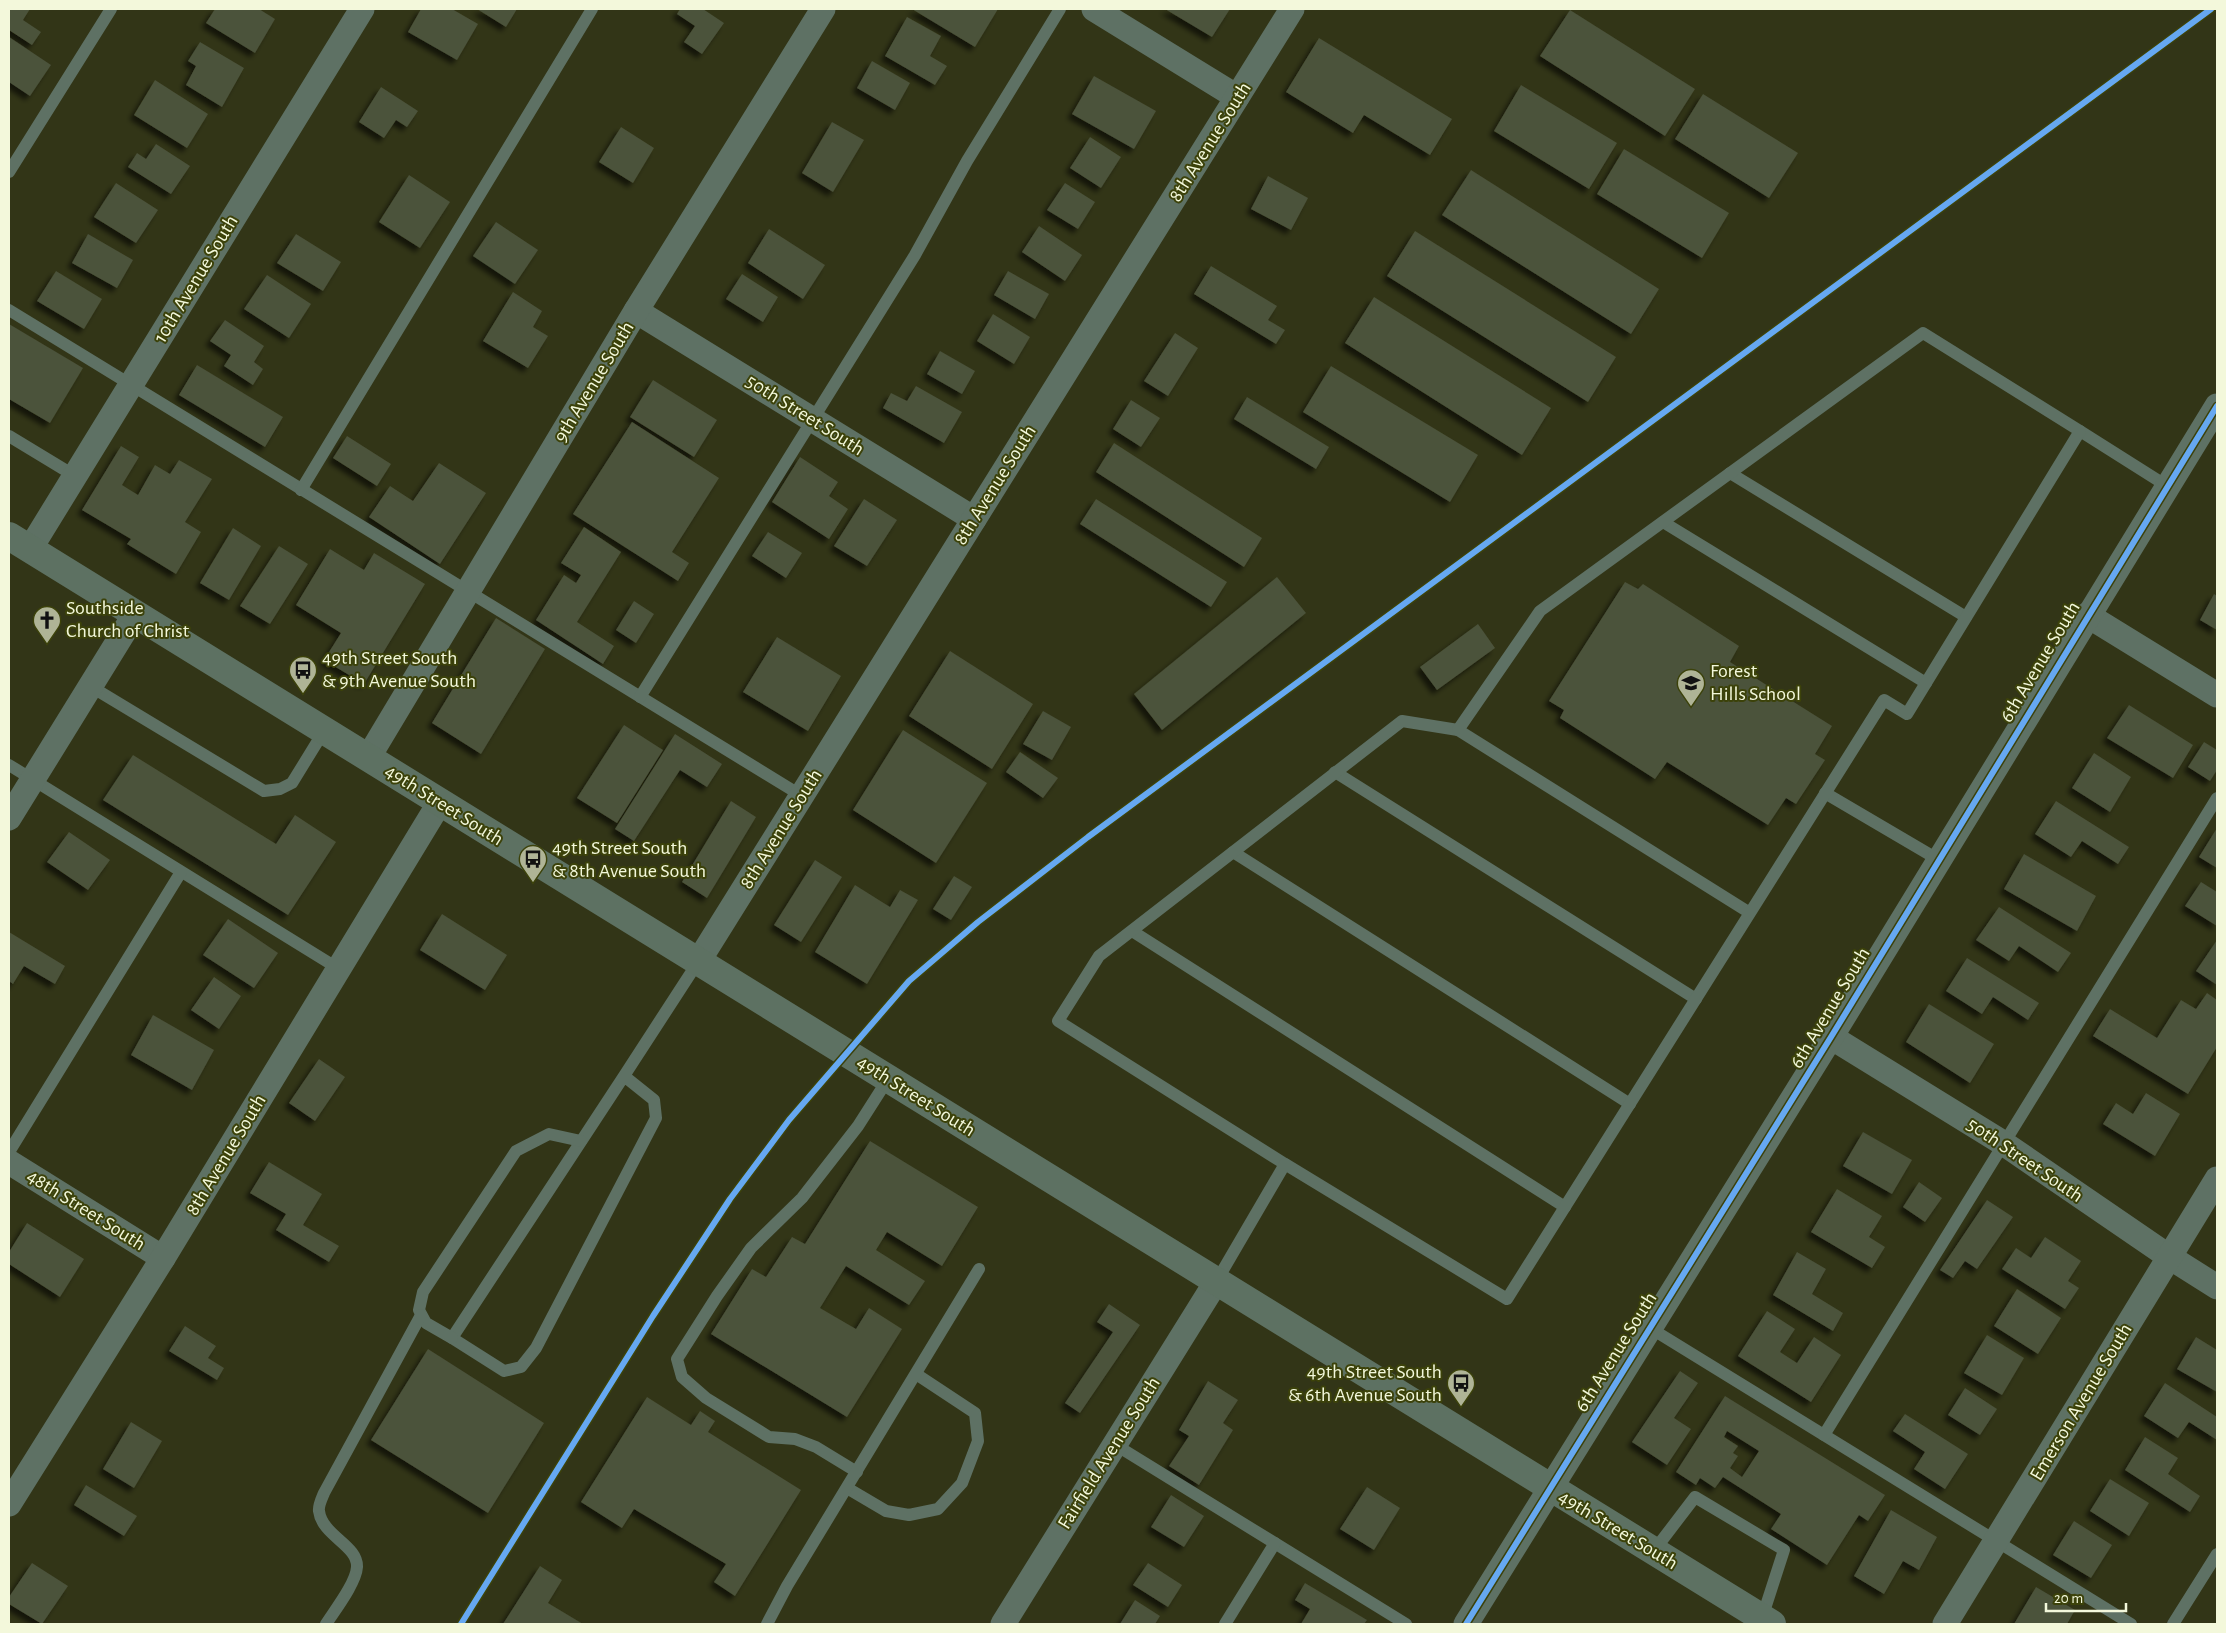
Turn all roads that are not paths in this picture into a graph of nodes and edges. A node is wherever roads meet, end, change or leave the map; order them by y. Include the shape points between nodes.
1 (111, 9) edge
2 (362, 9) edge
3 (592, 9) edge
4 (823, 9) edge
5 (1060, 9) edge
6 (1094, 9) edge
7 (1292, 9) edge
8 (1237, 97) junction
9 (9, 172) edge
10 (9, 310) edge
11 (636, 311) junction
12 (131, 385) junction
13 (2217, 406) edge
14 (811, 418) junction
15 (2080, 431) junction
16 (9, 436) edge
17 (1730, 473) junction
18 (75, 476) junction
19 (2167, 486) junction
20 (301, 490) junction
21 (974, 519) junction
22 (1663, 522) junction
23 (20, 543) edge
24 (468, 592) junction
25 (135, 614) junction
26 (2087, 615) junction
27 (1966, 616) junction
28 (1926, 684) junction
29 (90, 686) junction
30 (2217, 696) edge
31 (640, 697) junction
32 (1458, 730) junction
33 (324, 731) junction
34 (368, 758) junction
35 (9, 765) edge
36 (1335, 772) junction
37 (32, 780) junction
38 (1826, 793) junction
39 (802, 796) junction
40 (2217, 798) edge
41 (440, 802) junction
42 (9, 818) edge
43 (1233, 852) junction
44 (1938, 860) junction
45 (181, 872) junction
46 (1750, 913) junction
47 (1132, 931) junction
48 (698, 962) junction
49 (338, 969) junction
50 (1696, 999) junction
51 (1831, 1037) junction
52 (624, 1076) junction
53 (888, 1079) junction
54 (1630, 1104) junction
55 (581, 1141) junction
56 (2003, 1143) junction
57 (9, 1152) edge
58 (9, 1162) edge
59 (1285, 1164) junction
60 (2217, 1179) edge
61 (1565, 1207) junction
62 (2168, 1256) junction
63 (163, 1258) junction
64 (979, 1269) dead end
65 (1216, 1282) junction
66 (2217, 1287) edge
67 (421, 1315) junction
68 (1650, 1328) junction
69 (452, 1338) junction
70 (916, 1374) junction
71 (1824, 1435) junction
72 (1114, 1444) junction
73 (857, 1472) junction
74 (847, 1488) junction
75 (1550, 1488) junction
76 (9, 1504) edge
77 (1996, 1541) junction
78 (1275, 1543) junction
79 (1654, 1552) junction
80 (2217, 1554) edge
81 (1767, 1621) edge
82 (326, 1624) edge
83 (767, 1624) edge
84 (1003, 1624) edge
85 (1225, 1624) edge
86 (1406, 1624) edge
87 (1466, 1624) edge
88 (1945, 1624) edge
89 (2131, 1624) edge
90 (2173, 1624) edge

1 - 9 lane
2 - 12 street, 10th Avenue South
3 - 20 lane
4 - 11 street, 9th Avenue South
5 - 14 lane via 914,255
6 - 8 street
7 - 8 street, 8th Avenue South
8 - 21 street, 8th Avenue South
10 - 12 lane
11 - 14 street, 50th Street South
11 - 24 street, 9th Avenue South
12 - 18 street, 10th Avenue South
12 - 20 lane
13 - 19 street, 6th Avenue South
14 - 21 street, 50th Street South
14 - 31 lane
15 - 17 lane via 1923,333
15 - 19 lane
15 - 27 lane
16 - 18 lane
17 - 22 lane
17 - 27 lane
18 - 23 street, 10th Avenue South
19 - 26 street, 6th Avenue South
20 - 24 lane
21 - 39 street, 8th Avenue South
22 - 28 lane
22 - 32 lane via 1540,611
23 - 25 main road, 49th Street South
24 - 31 lane
24 - 34 street, 9th Avenue South
25 - 29 street
25 - 33 main road, 49th Street South
26 - 30 street
26 - 44 street, 6th Avenue South
27 - 28 lane
28 - 38 lane via 1907,714 1884,700
29 - 33 lane via 264,791 292,783
29 - 37 street
31 - 39 lane
32 - 36 lane via 1402,721
32 - 46 lane
33 - 34 main road, 49th Street South
34 - 41 main road, 49th Street South
35 - 37 lane
36 - 43 lane
36 - 50 lane
37 - 42 street
37 - 45 lane
38 - 44 lane
38 - 46 lane
39 - 48 street, 8th Avenue South
40 - 56 lane
41 - 48 main road, 49th Street South
41 - 49 street, 8th Avenue South
43 - 47 lane
43 - 54 lane
44 - 51 street, 6th Avenue South
45 - 49 lane
45 - 57 lane
46 - 50 lane
47 - 59 lane via 1099,956 1058,1021
47 - 61 lane
48 - 52 lane
48 - 53 main road, 49th Street South
49 - 63 street, 8th Avenue South
50 - 54 lane
51 - 56 street, 50th Street South
51 - 68 street, 6th Avenue South
52 - 55 lane
52 - 69 lane via 654,1100 656,1118 536,1348 521,1367 504,1371
53 - 65 main road, 49th Street South
53 - 73 lane via 858,1126 802,1198 751,1248 677,1359 682,1378 706,1398 769,1436 795,1439 816,1447
54 - 61 lane
55 - 67 lane via 549,1134 516,1151 423,1292
55 - 69 lane
56 - 62 street, 50th Street South
56 - 71 lane
58 - 63 street, 48th Street South
59 - 61 lane via 1507,1299
59 - 65 lane
60 - 62 street, Emerson Avenue South
62 - 66 street, 50th Street South
62 - 77 street, Emerson Avenue South
63 - 76 street, 8th Avenue South
64 - 70 lane
65 - 72 street, Fairfield Avenue South
65 - 75 main road, 49th Street South
67 - 69 lane via 426,1323
67 - 82 lane via 324,1493 319,1510 324,1528 354,1555 357,1566 352,1582
68 - 71 lane
68 - 75 street, 6th Avenue South
70 - 73 lane
70 - 74 lane via 975,1413 978,1441 962,1483 938,1509 910,1515 886,1511
71 - 77 lane
72 - 78 lane
72 - 84 street, Fairfield Avenue South
73 - 74 lane
74 - 83 lane
75 - 79 main road, 49th Street South
75 - 87 street, 6th Avenue South
77 - 88 street, Emerson Avenue South
77 - 89 lane
78 - 85 lane
78 - 86 lane
79 - 81 main road, 49th Street South
79 - 81 lane via 1696,1497 1784,1550
80 - 90 lane

